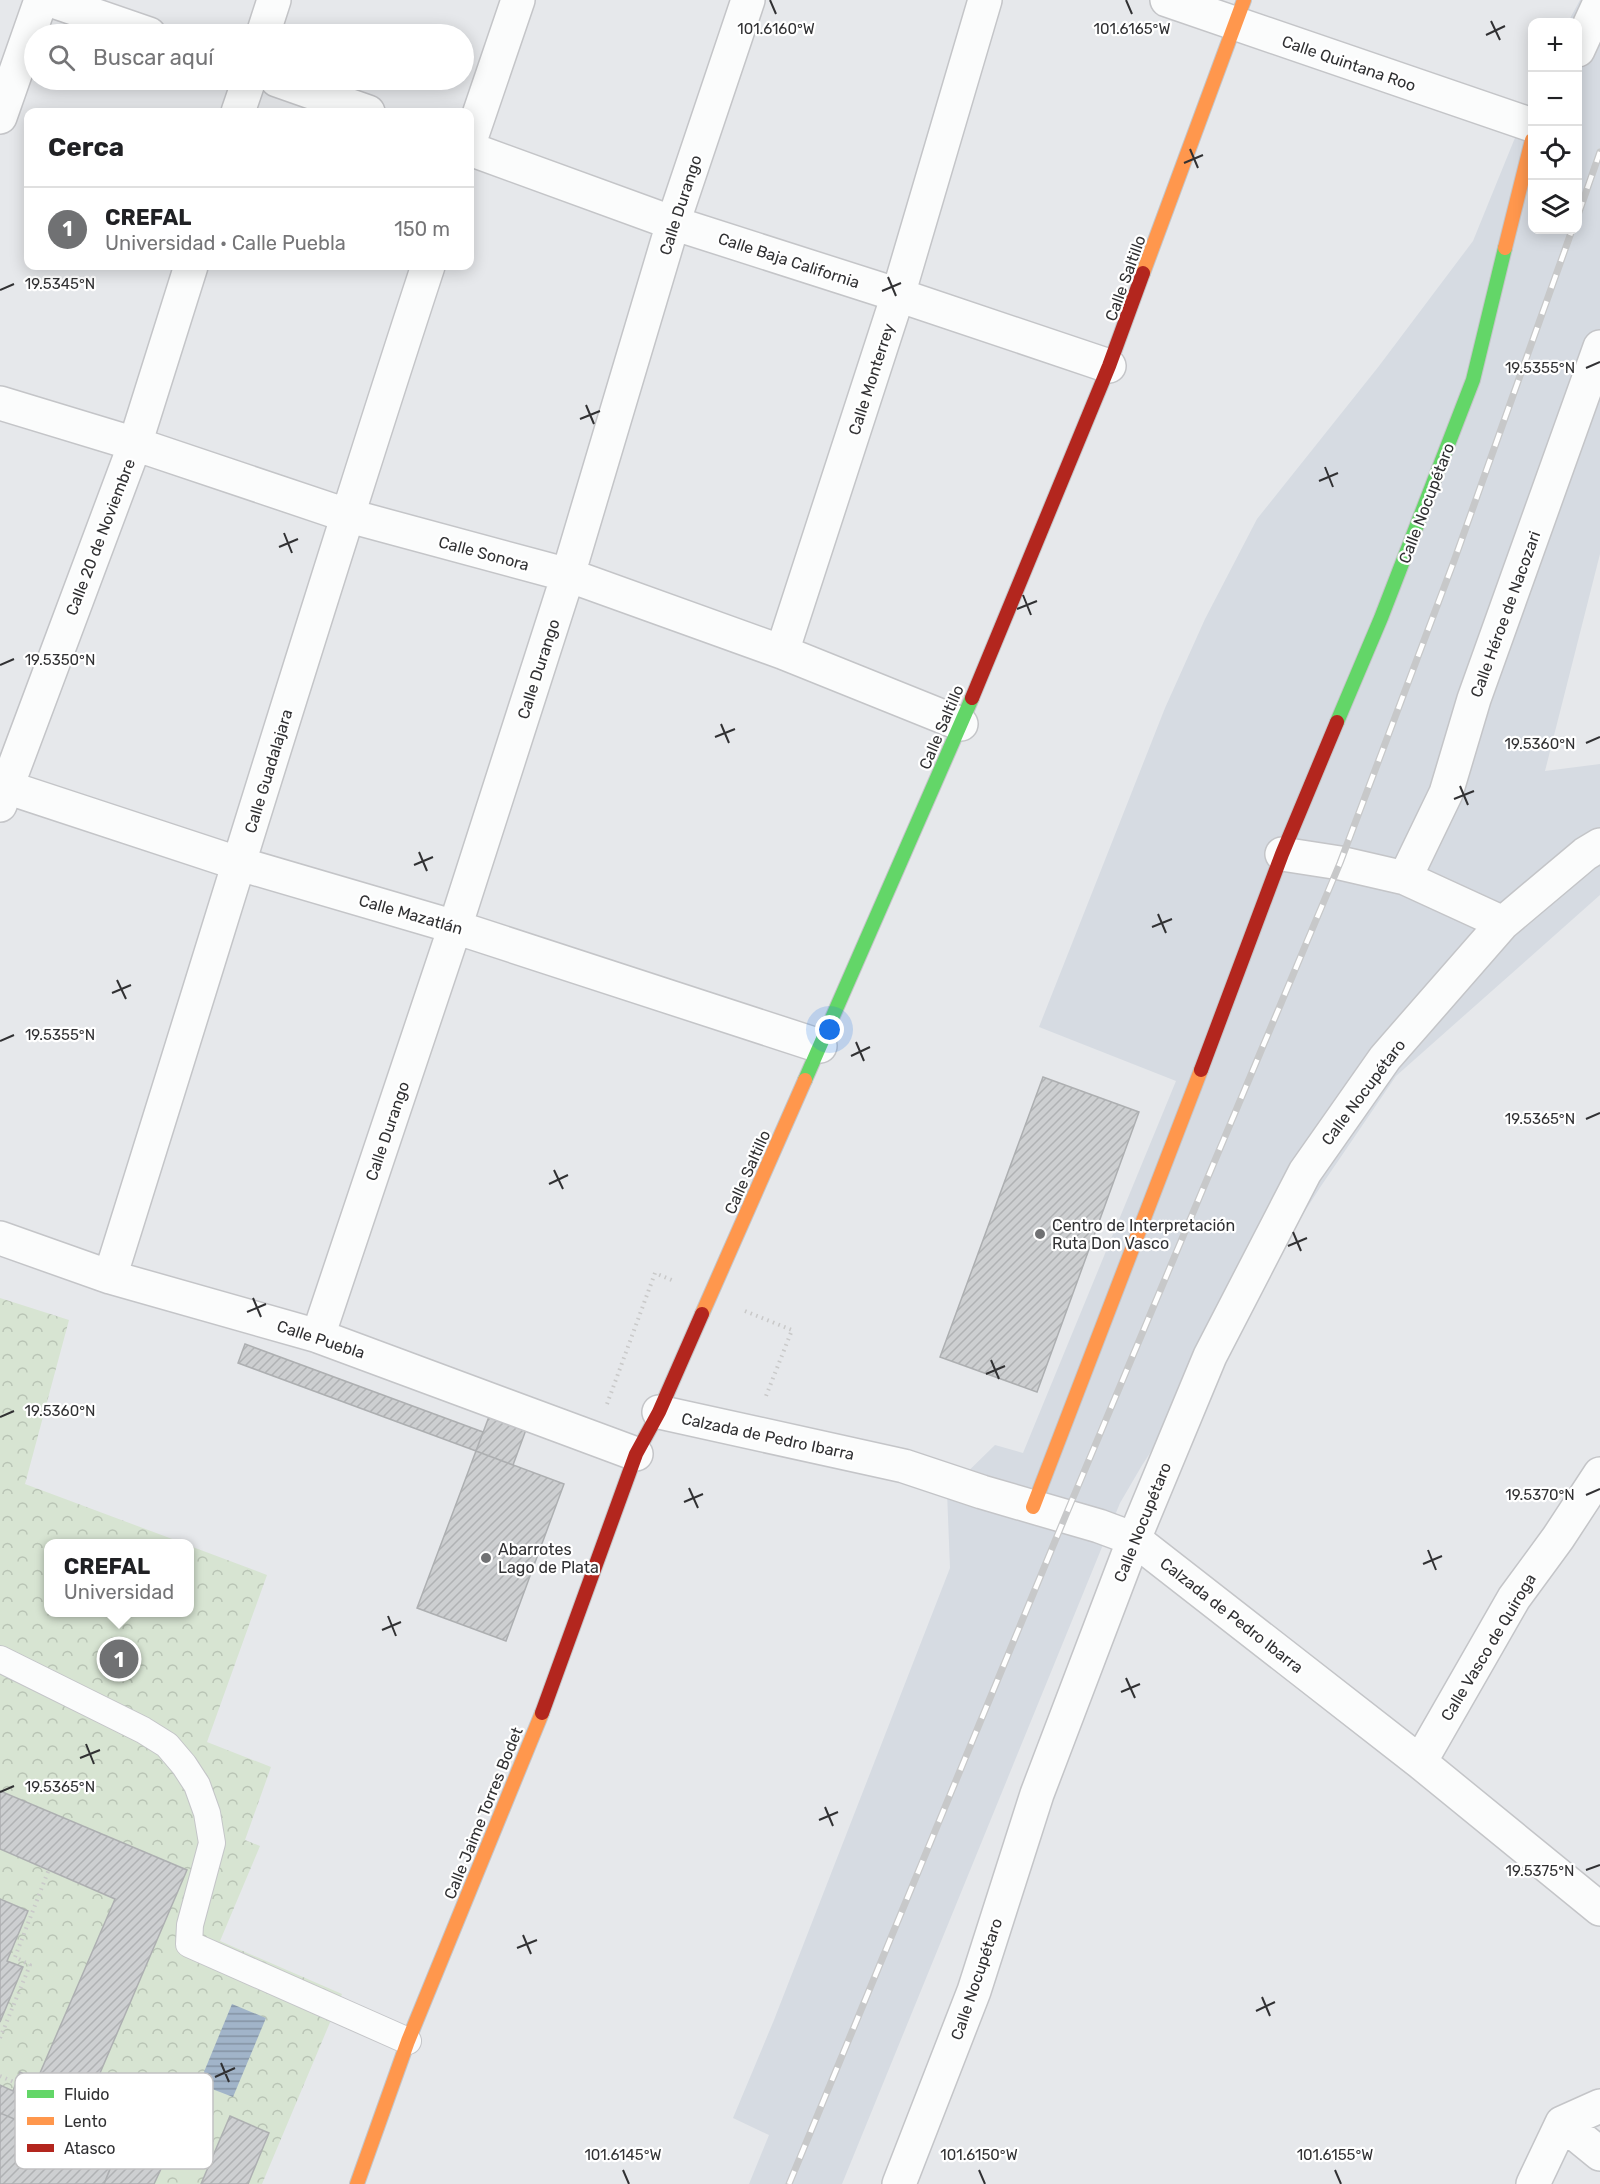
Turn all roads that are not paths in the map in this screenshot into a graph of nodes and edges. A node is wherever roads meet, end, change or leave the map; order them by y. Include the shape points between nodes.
1 (41, 0) edge
2 (50, 0) edge
3 (274, 0) edge
4 (518, 0) edge
5 (748, 0) edge
6 (985, 0) edge
7 (1167, 0) edge
8 (1600, 2) edge
9 (1240, 12) edge
10 (33, 24) edge
11 (120, 24) edge
12 (266, 24) edge
13 (1582, 41) edge
14 (24, 49) edge
15 (246, 90) edge
16 (305, 90) edge
17 (239, 108) edge
18 (357, 108) edge
19 (0, 117) edge
20 (1528, 123) edge
21 (474, 129) edge
22 (474, 150) edge
23 (1528, 160) edge
24 (673, 223) junction
25 (190, 270) edge
26 (428, 270) edge
27 (898, 295) junction
28 (1600, 347) edge
29 (1109, 366) junction
30 (0, 403) edge
31 (135, 444) junction
32 (346, 515) junction
33 (568, 575) junction
34 (782, 652) junction
35 (961, 724) junction
36 (2, 793) edge
37 (1600, 845) edge
38 (1282, 854) junction
39 (240, 864) junction
40 (1405, 878) junction
41 (1503, 923) junction
42 (455, 927) junction
43 (820, 1046) junction
44 (0, 1238) edge
45 (110, 1277) junction
46 (318, 1336) junction
47 (659, 1413) junction
48 (636, 1454) junction
49 (1600, 1474) edge
50 (1033, 1507) junction
51 (1134, 1539) junction
52 (0, 1659) edge
53 (1420, 1762) junction
54 (1600, 1909) edge
55 (408, 2042) junction
56 (1600, 2106) edge
57 (1562, 2123) junction
58 (1600, 2154) edge
59 (357, 2184) edge
60 (899, 2184) edge
61 (1533, 2184) edge

1 - 10 street
2 - 11 street
3 - 12 street
4 - 21 street
5 - 24 street, Calle Durango
6 - 27 street, Calle Monterrey
7 - 9 street, Calle Quintana Roo
8 - 13 street
9 - 20 street, Calle Quintana Roo
9 - 29 main road, Calle Saltillo
14 - 19 street
15 - 17 street
16 - 18 street
22 - 24 street, Calle Baja California
23 - 38 main road, Calle Nocupétaro via 1473,380 1381,618
24 - 27 street, Calle Baja California
24 - 33 street, Calle Durango
25 - 31 street, Calle 20 de Noviembre
26 - 32 street, Calle Guadalajara
27 - 29 street, Calle Baja California
27 - 34 street, Calle Monterrey
28 - 40 street, Calle Héroe de Nacozari via 1474,699 1446,792
29 - 35 main road, Calle Saltillo
30 - 31 street, Calle Sonora
31 - 32 street, Calle Sonora
31 - 36 street, Calle 20 de Noviembre
32 - 33 street, Calle Sonora
32 - 39 street, Calle Guadalajara
33 - 34 street, Calle Sonora
33 - 42 street, Calle Durango
34 - 35 street, Calle Sonora
35 - 43 main road, Calle Saltillo
36 - 39 street, Calle Mazatlán
37 - 41 street, Calle Nocupétaro
38 - 40 street
38 - 50 main road, Calle Nocupétaro
39 - 42 street, Calle Mazatlán
39 - 45 street, Calle Guadalajara
40 - 41 street
41 - 51 street, Calle Nocupétaro via 1385,1058 1305,1172 1210,1356
42 - 43 street, Calle Mazatlán
42 - 46 street, Calle Durango
43 - 47 main road, Calle Saltillo
44 - 45 street, Calle Puebla
45 - 46 street, Calle Puebla
46 - 48 street, Calle Puebla
47 - 48 main road, Calle Saltillo
47 - 50 street, Calzada de Pedro Ibarra via 904,1466
48 - 55 main road, Calle Jaime Torres Bodet via 533,1737
49 - 53 street, Calle Vasco de Quiroga via 1514,1598
50 - 51 street, Calzada de Pedro Ibarra
51 - 53 street, Calzada de Pedro Ibarra
51 - 60 street, Calle Nocupétaro via 1037,1794 974,1991
52 - 55 lane via 143,1730 167,1745 184,1765 197,1785 212,1843 190,1925 189,1944
53 - 54 street, Calzada de Pedro Ibarra
55 - 59 main road, Calle Jaime Torres Bodet
56 - 57 street
57 - 58 street
57 - 61 street

